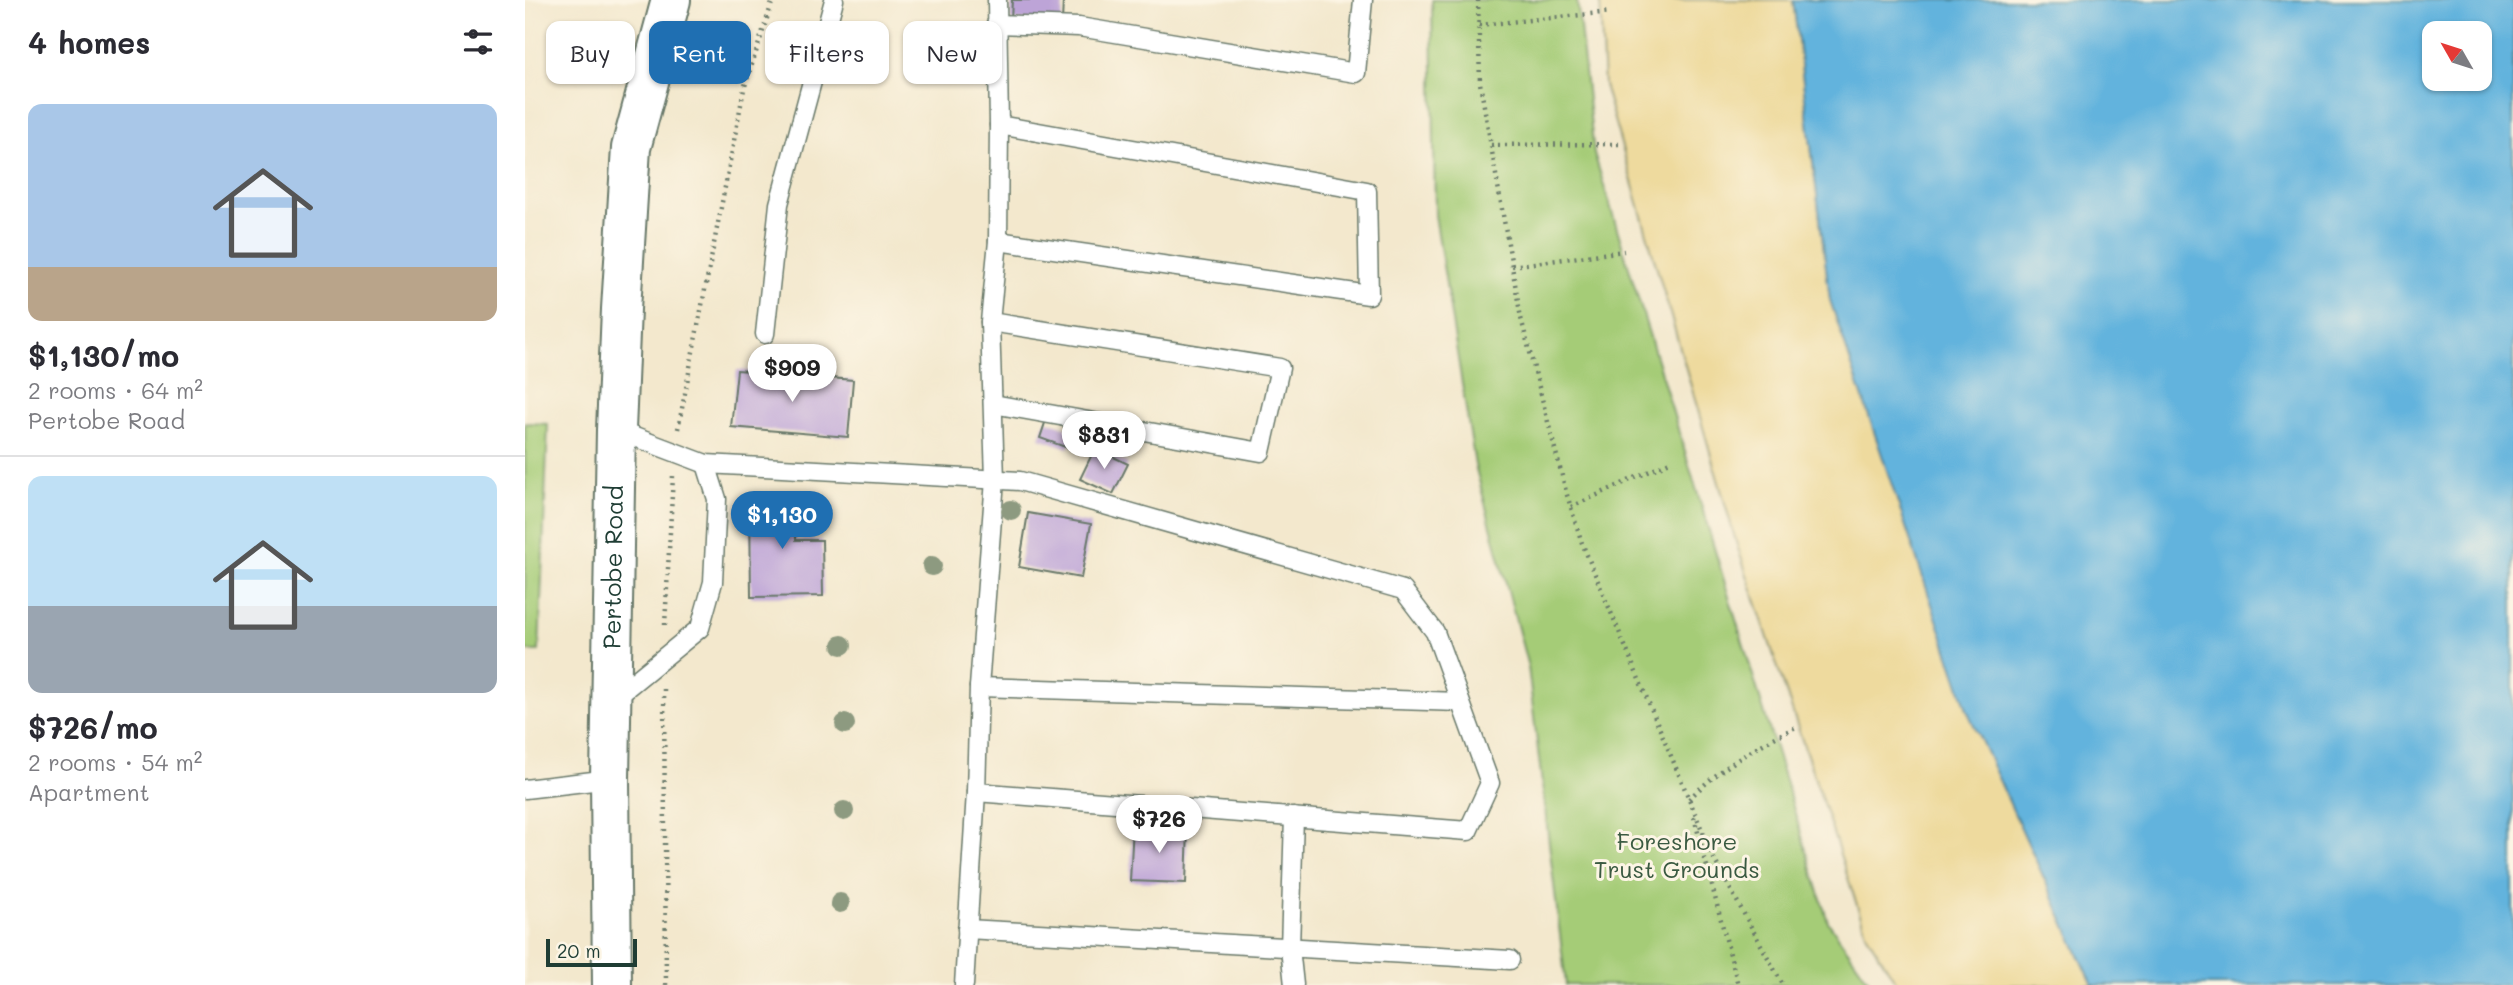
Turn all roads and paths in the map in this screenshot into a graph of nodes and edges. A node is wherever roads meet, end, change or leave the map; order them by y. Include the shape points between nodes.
1 (671, 0) edge
2 (685, 0) edge
3 (834, 0) edge
4 (997, 0) edge
5 (1363, 0) edge
6 (1478, 0) edge
7 (1611, 12) dead end
8 (996, 21) edge
9 (1002, 24) edge
10 (1479, 25) junction
11 (998, 84) edge
12 (999, 125) junction
13 (1621, 144) dead end
14 (1491, 145) junction
15 (631, 148) junction
16 (998, 241) junction
17 (1623, 251) dead end
18 (1512, 266) junction
19 (990, 322) junction
20 (765, 334) dead end
21 (993, 404) junction
22 (616, 430) junction
23 (1672, 461) dead end
24 (706, 464) junction
25 (995, 480) junction
26 (1571, 507) junction
27 (979, 687) junction
28 (612, 700) junction
29 (1460, 702) junction
30 (1798, 726) dead end
31 (610, 779) junction
32 (525, 789) edge
33 (977, 792) junction
34 (1689, 798) junction
35 (1294, 817) junction
36 (967, 929) junction
37 (1290, 948) junction
38 (1510, 960) dead end
39 (612, 985) edge
40 (964, 985) edge
41 (1294, 985) edge
42 (1738, 985) edge
43 (1783, 985) edge

1 - 15 street, Pertobe Road
2 - 15 street, Pertobe Road
3 - 20 lane via 779,204
4 - 8 lane
5 - 9 lane via 1356,74 1079,27
6 - 10 path
7 - 10 path
10 - 14 path via 1480,83
11 - 12 lane
12 - 16 lane
12 - 16 lane via 1367,191 1369,295
13 - 14 path
14 - 18 path
15 - 22 street, Pertobe Road
16 - 19 lane
17 - 18 path
18 - 26 path via 1521,318
19 - 21 lane
19 - 21 lane via 1280,368 1261,452
21 - 25 lane
22 - 24 lane
22 - 28 street, Pertobe Road
23 - 26 path
24 - 25 lane
24 - 28 lane via 717,499 713,582 700,628
25 - 27 lane
25 - 29 lane via 1020,481 1403,590 1434,632
26 - 34 path
27 - 29 lane
27 - 33 lane
28 - 31 street, Pertobe Road
29 - 35 lane via 1490,783 1468,831
30 - 34 path via 1762,743
31 - 32 lane
31 - 39 street, Pertobe Road
33 - 35 lane
33 - 36 lane
34 - 42 path
34 - 43 path via 1714,861
35 - 37 lane
36 - 37 lane
36 - 40 lane
37 - 38 lane
37 - 41 lane

